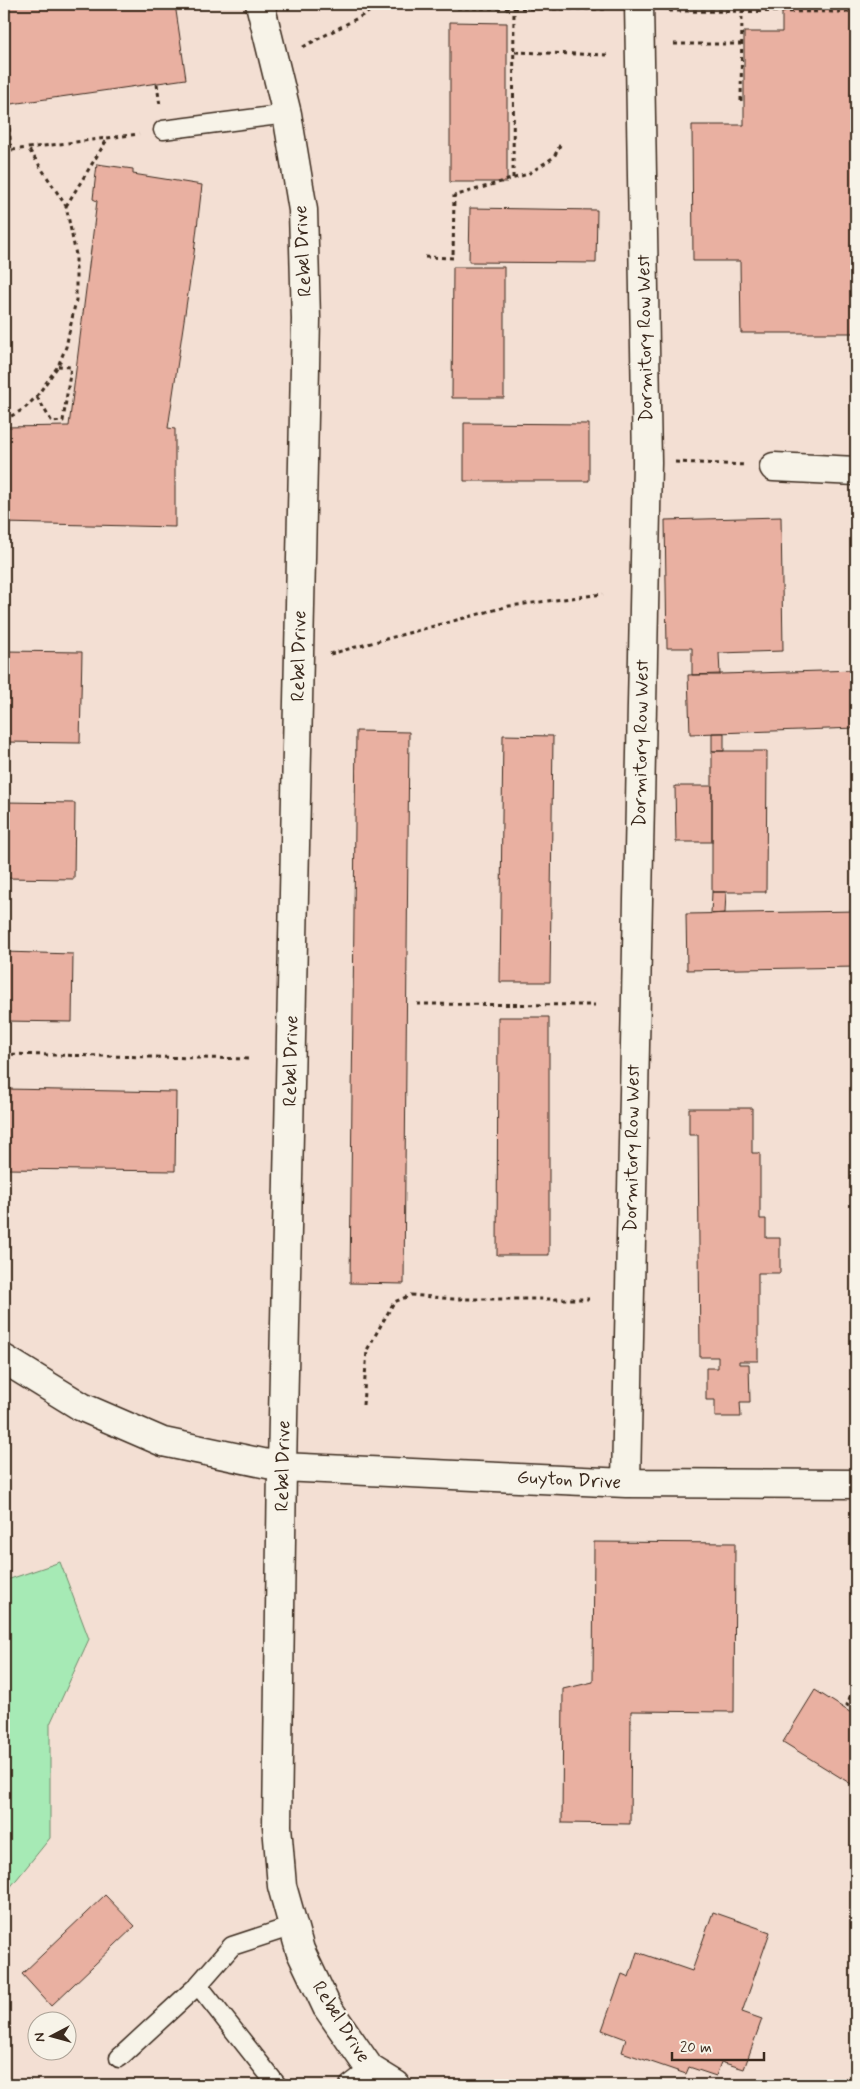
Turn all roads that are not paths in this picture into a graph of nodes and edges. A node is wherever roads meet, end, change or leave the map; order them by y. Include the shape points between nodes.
1 (260, 4) edge
2 (651, 7) edge
3 (287, 114) junction
4 (163, 130) road end
5 (774, 467) road end
6 (856, 471) edge
7 (4, 1360) edge
8 (282, 1467) junction
9 (626, 1483) junction
10 (856, 1484) edge
11 (293, 1926) junction
12 (198, 1985) junction
13 (119, 2058) dead end
14 (360, 2077) edge
15 (277, 2085) edge
16 (396, 2085) edge

1 - 3 street, Rebel Drive
2 - 9 street, Dormitory Row West via 647,462
3 - 4 lane
3 - 8 street, Rebel Drive via 302,210 306,319
5 - 6 street
7 - 8 street, Guyton Drive via 82,1407 163,1442
8 - 9 street, Guyton Drive
8 - 11 street, Rebel Drive via 277,1826 282,1886
9 - 10 street, Guyton Drive
11 - 12 lane via 232,1946
11 - 14 street, Rebel Drive via 300,1950
12 - 13 lane
12 - 15 lane
14 - 16 street, Rebel Drive

